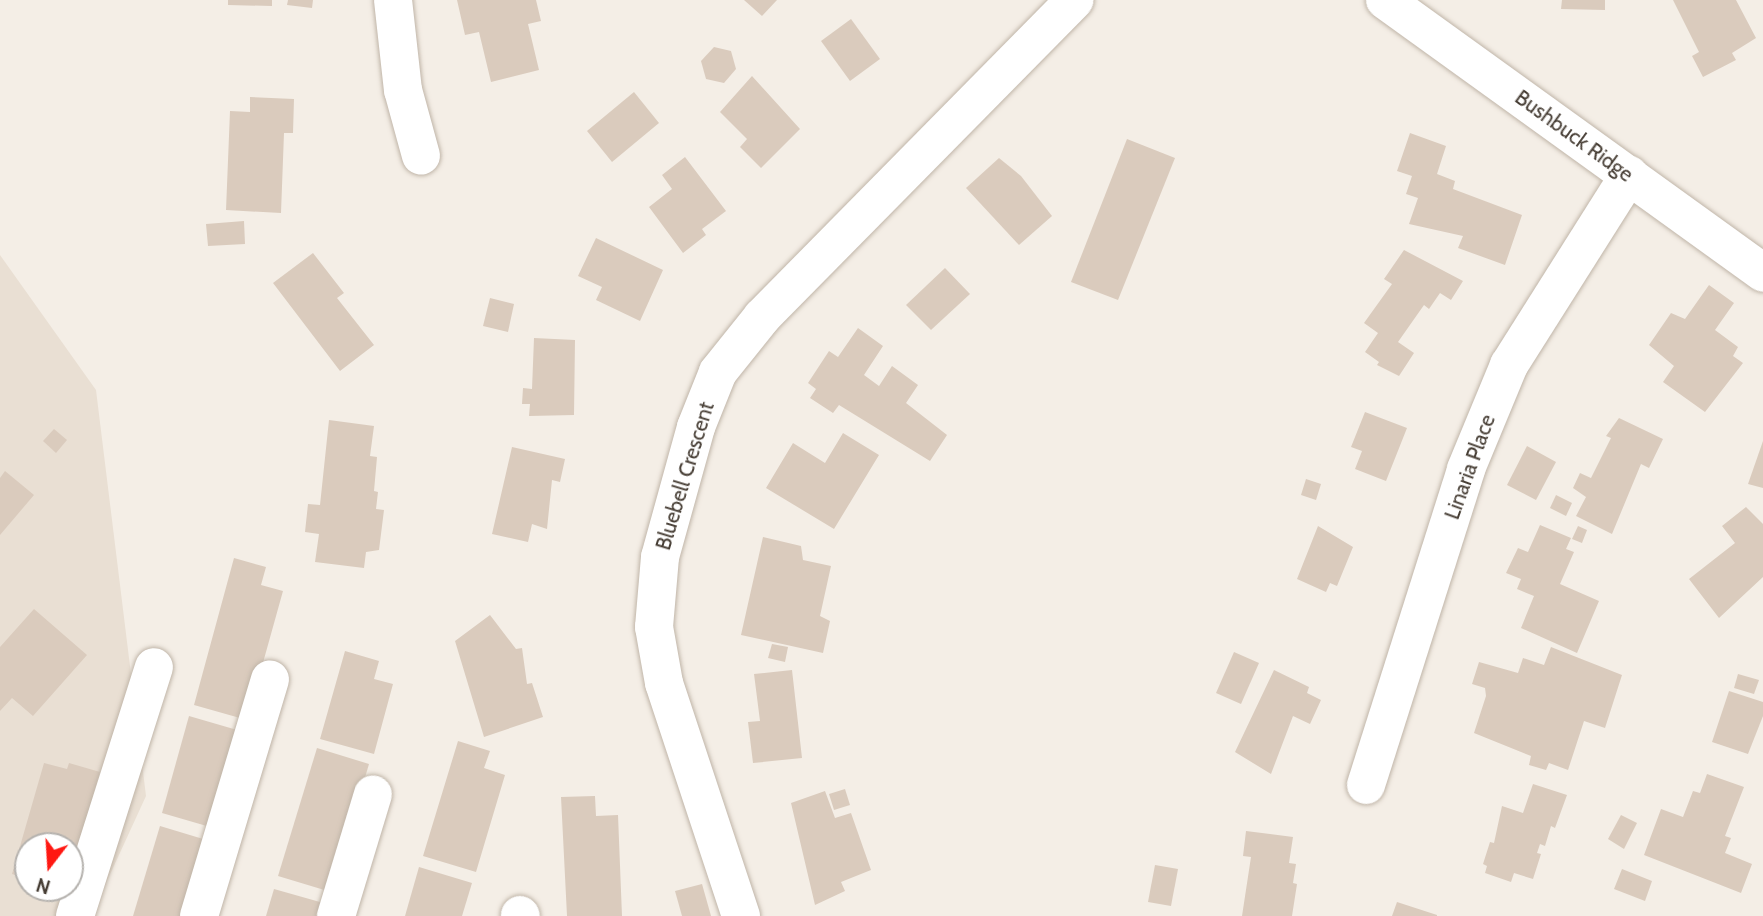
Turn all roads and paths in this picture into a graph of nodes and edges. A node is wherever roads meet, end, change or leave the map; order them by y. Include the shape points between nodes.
1 (393, 0) edge
2 (1074, 0) edge
3 (1385, 0) edge
4 (421, 156) dead end
5 (1629, 175) junction
6 (1763, 272) edge
7 (154, 667) dead end
8 (270, 680) dead end
9 (1366, 785) dead end
10 (373, 794) dead end
11 (75, 916) edge
12 (199, 916) edge
13 (336, 916) edge
14 (741, 916) edge

1 - 4 street via 403,90
2 - 14 street, Bluebell Crescent via 762,317 718,372 695,427 660,557 654,627 664,683
3 - 5 street, Bushbuck Ridge
5 - 6 street, Bushbuck Ridge
5 - 9 street, Linaria Place via 1509,365 1466,469
7 - 11 street
8 - 12 street
10 - 13 street

